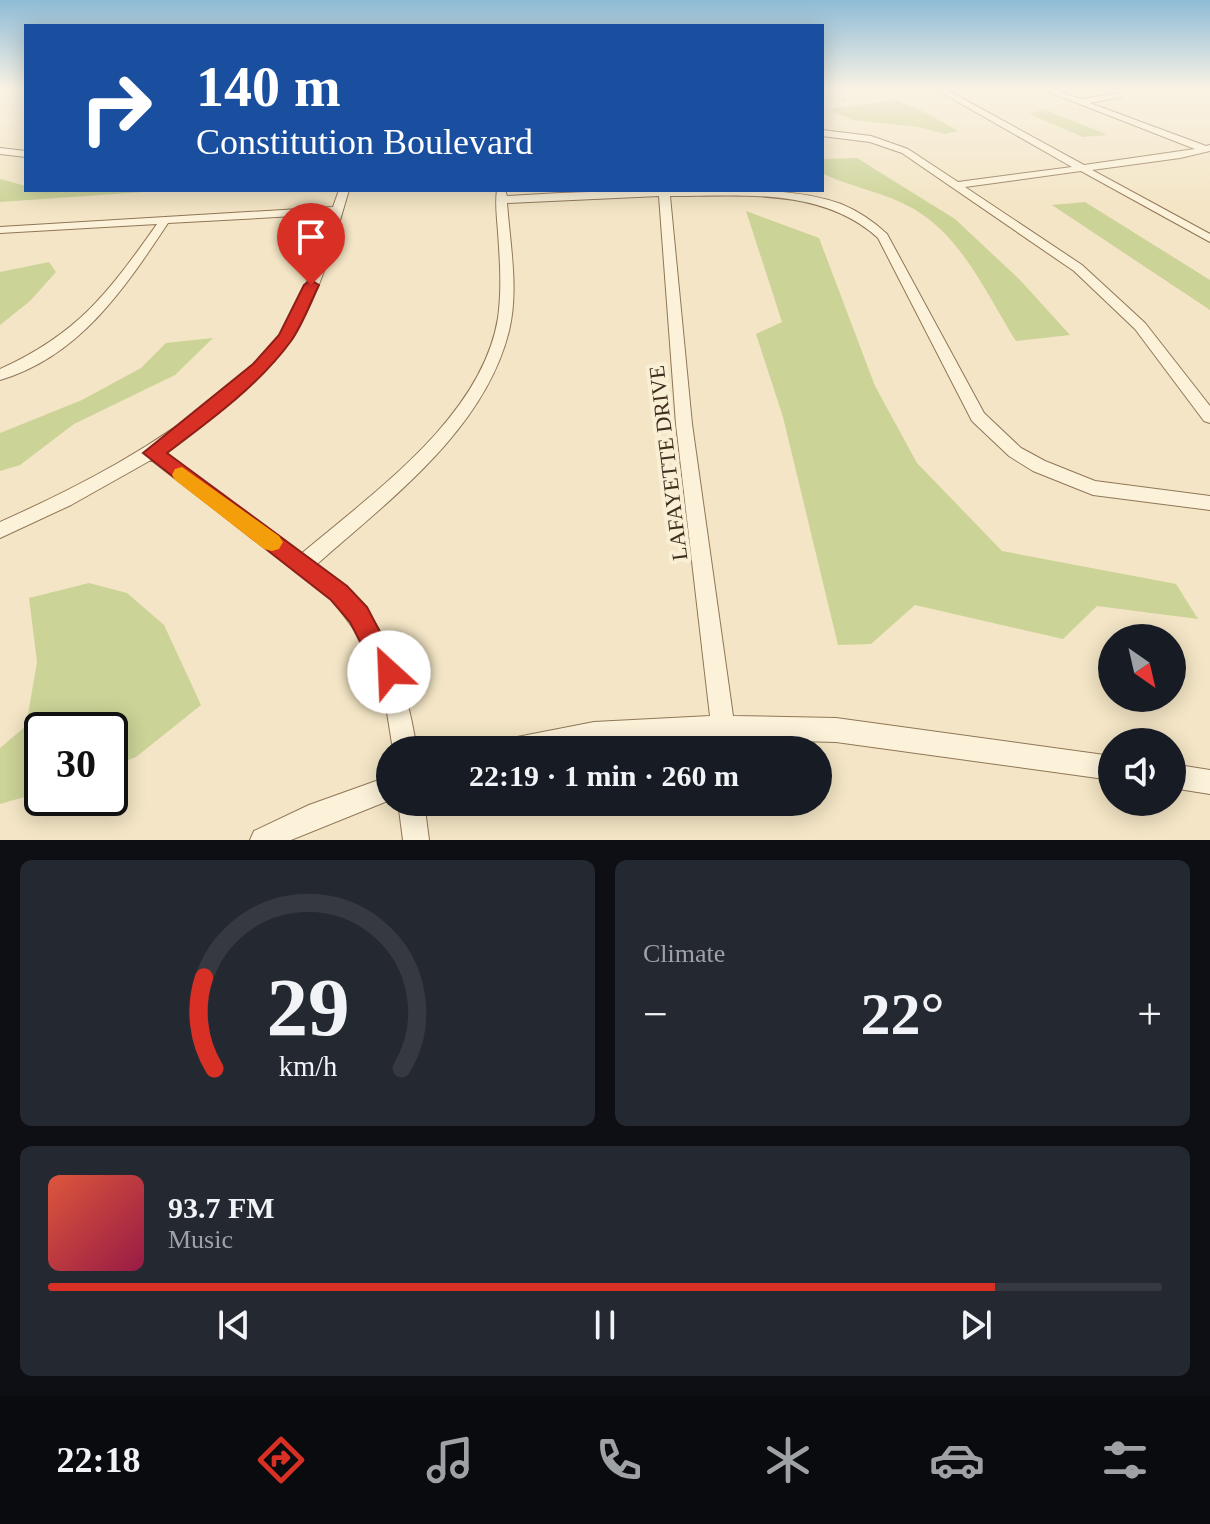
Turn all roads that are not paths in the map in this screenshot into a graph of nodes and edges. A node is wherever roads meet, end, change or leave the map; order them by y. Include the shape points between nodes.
1 (1013, 129) edge
2 (1153, 129) edge
3 (824, 133) edge
4 (1208, 149) edge
5 (0, 151) edge
6 (24, 154) edge
7 (1084, 168) junction
8 (958, 185) junction
9 (343, 192) edge
10 (664, 193) junction
11 (501, 195) edge
12 (337, 210) junction
13 (165, 220) junction
14 (0, 230) edge
15 (1210, 239) edge
16 (0, 375) edge
17 (1210, 417) edge
18 (153, 453) junction
19 (1210, 503) edge
20 (0, 530) edge
21 (302, 565) junction
22 (723, 727) junction
23 (403, 736) edge
24 (584, 736) edge
25 (1098, 766) edge
26 (1186, 778) edge
27 (1210, 782) edge
28 (376, 793) edge
29 (413, 816) edge
30 (263, 840) edge
31 (416, 840) edge

1 - 7 street
2 - 4 street
3 - 8 street via 894,146
4 - 7 street
5 - 6 street
7 - 8 street
7 - 15 street
8 - 17 street via 1099,286 1140,326
9 - 12 street
10 - 11 street
10 - 19 street via 786,195 832,205 867,221 883,236 978,417 1015,452 1093,488
10 - 22 street, LAFAYETTE DRIVE via 684,424
11 - 21 street via 505,302 495,355 445,434
12 - 13 street
12 - 18 street via 286,337 229,395
13 - 14 street
13 - 16 street via 105,307 41,356
18 - 20 street
18 - 21 street
21 - 23 street via 359,614 389,672
22 - 24 street
22 - 25 street via 836,730
26 - 27 street
28 - 30 street
29 - 31 street

